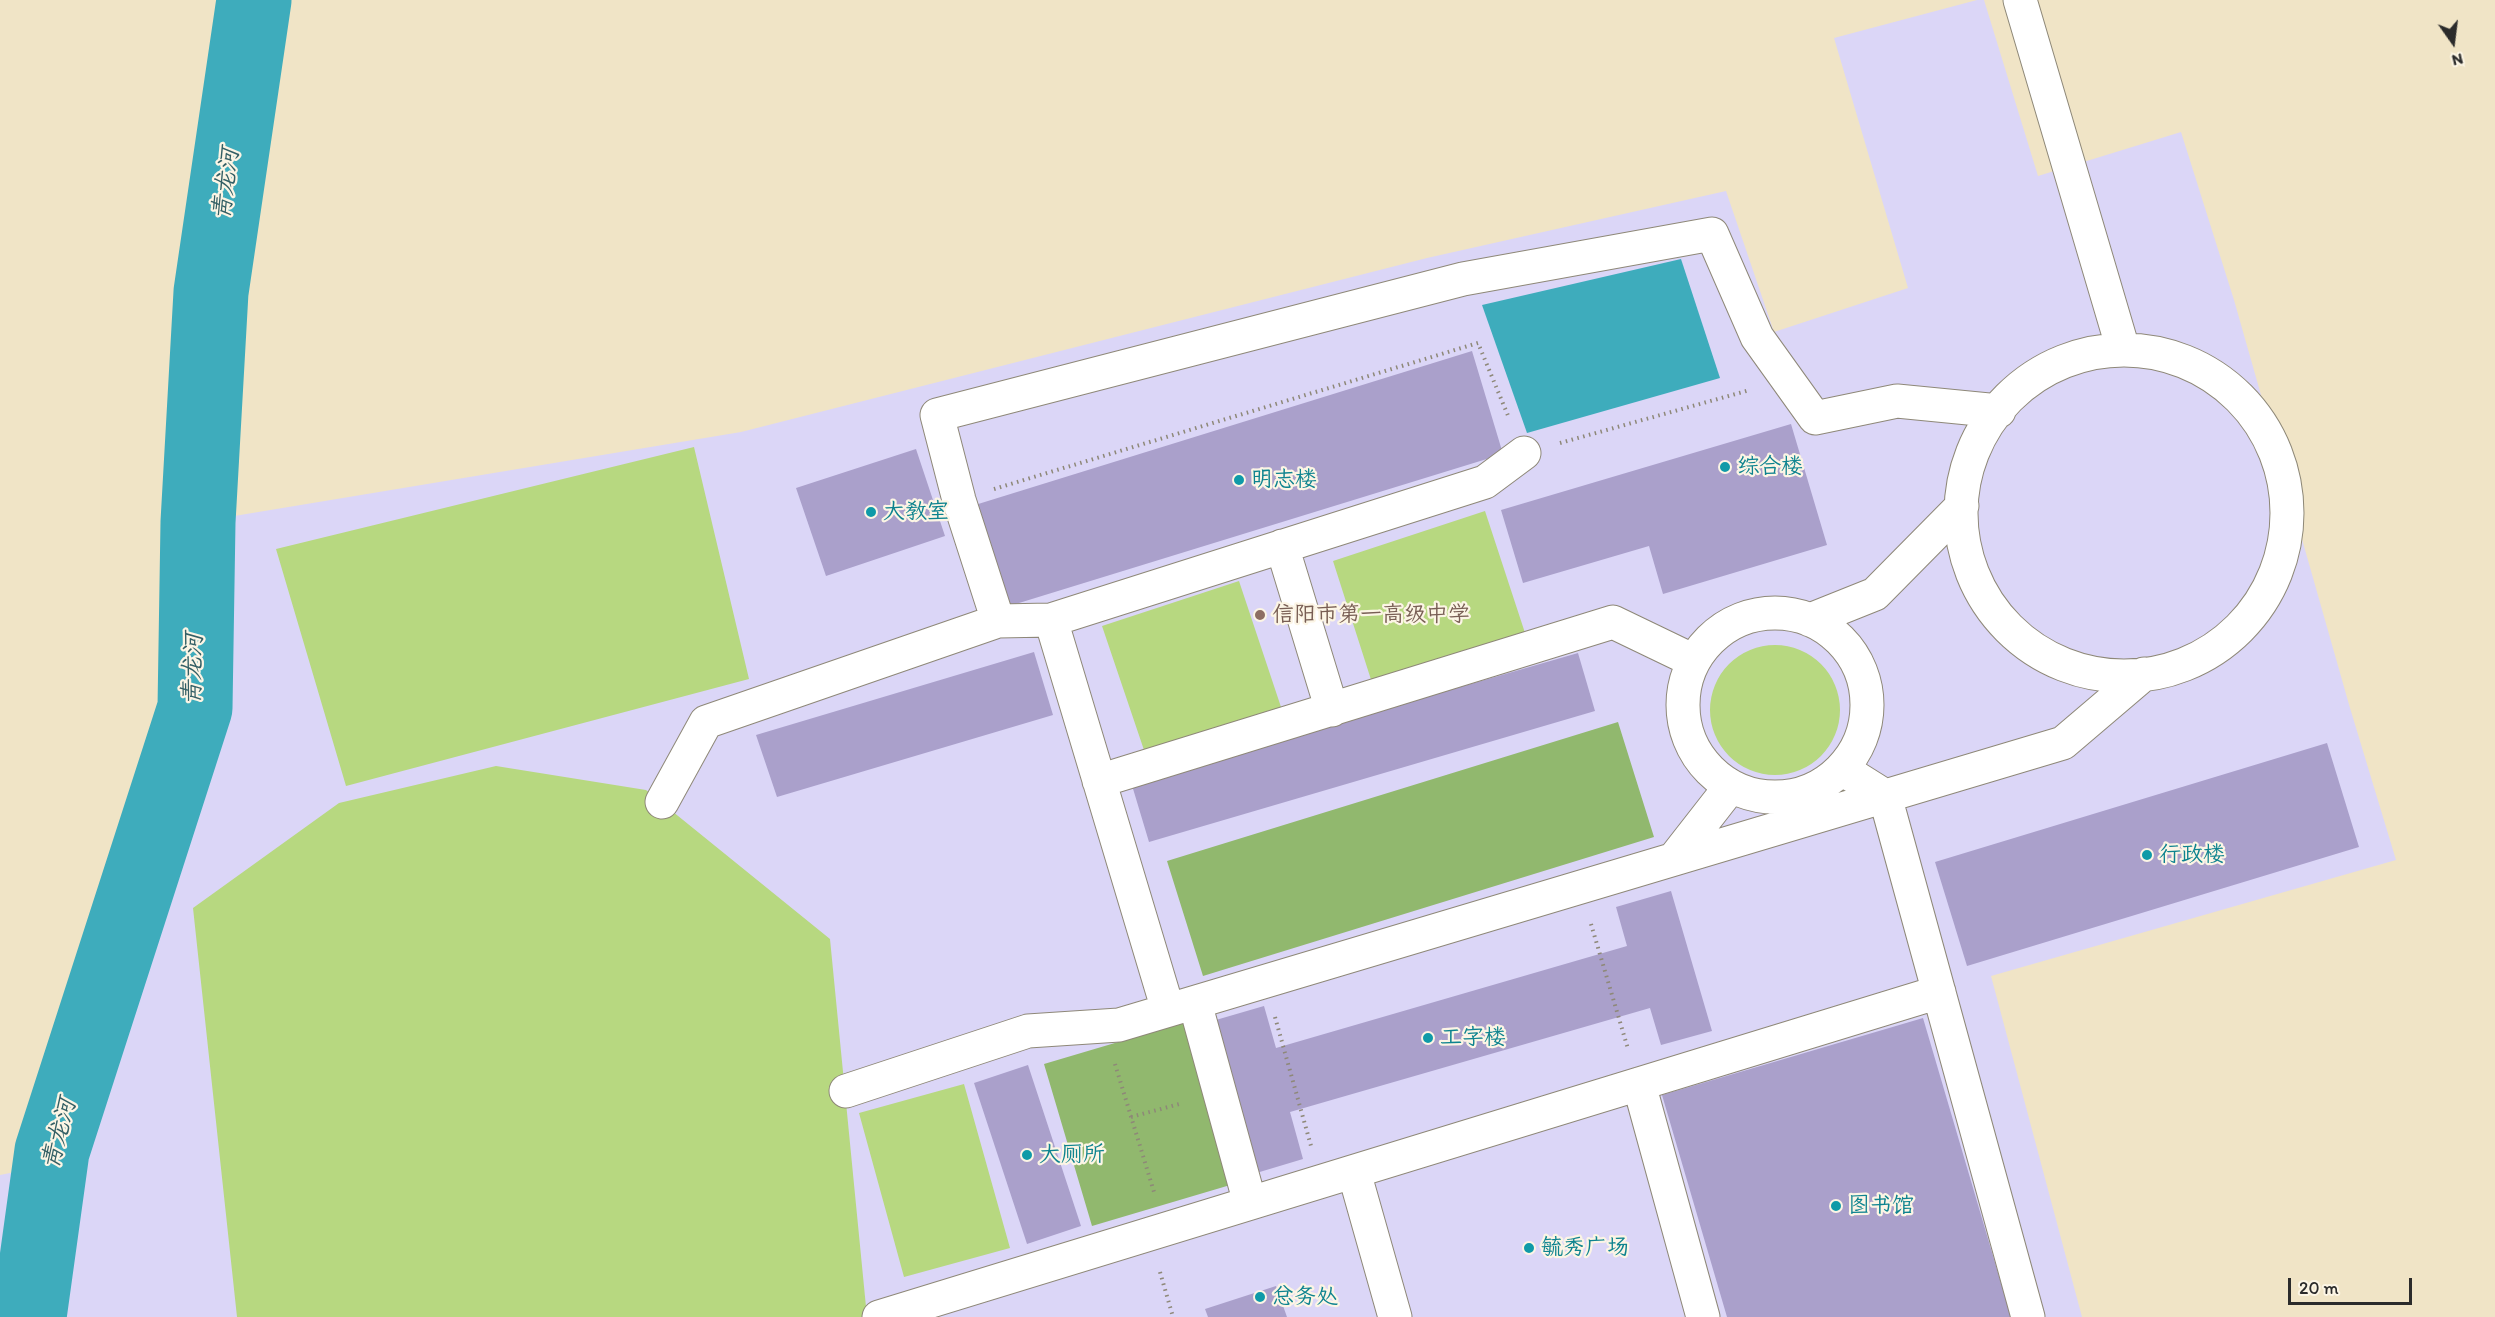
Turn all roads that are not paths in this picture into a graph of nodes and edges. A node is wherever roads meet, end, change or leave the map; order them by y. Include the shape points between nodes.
1 (2020, 0) edge
2 (2123, 349) junction
3 (1999, 411) junction
4 (1524, 453) road end
5 (1962, 506) junction
6 (1282, 546) junction
7 (1051, 620) junction
8 (1810, 620) junction
9 (998, 621) junction
10 (1694, 661) junction
11 (2144, 674) junction
12 (1332, 710) junction
13 (1842, 769) junction
14 (1099, 781) junction
15 (1731, 786) junction
16 (1885, 796) junction
17 (662, 802) dead end
18 (1674, 859) junction
19 (1939, 992) junction
20 (1181, 1006) junction
21 (1639, 1084) junction
22 (846, 1091) dead end
23 (1354, 1172) junction
24 (1250, 1203) junction
25 (879, 1317) edge
26 (1395, 1317) edge
27 (1703, 1317) edge
28 (2028, 1317) edge

1 - 2 street
2 - 3 street via 2068,359 2020,387
2 - 11 street via 2172,356 2216,377 2252,410 2277,452 2289,506 2282,561 2257,610 2217,649 2166,672
3 - 5 street via 1984,429 1963,480
3 - 9 street via 1897,401 1815,418 1757,337 1712,234 1463,279 937,415 959,500
4 - 6 street via 1485,482
5 - 8 street via 1875,594
5 - 11 street via 1961,535 1977,588 2011,632 2057,663 2110,677
6 - 7 street
6 - 12 street
7 - 9 street
7 - 14 street
8 - 10 street via 1767,612 1736,621 1712,638
8 - 13 street via 1828,629 1851,651 1865,679 1868,711 1863,732
9 - 17 street via 706,722
10 - 12 street via 1613,622
10 - 15 street via 1684,688 1683,717 1692,745 1708,769
11 - 16 street via 2063,743
12 - 14 street
13 - 15 street via 1816,788 1789,796 1759,796
13 - 16 street
14 - 20 street
15 - 18 street
16 - 18 street
16 - 19 street
18 - 20 street
19 - 21 street
19 - 28 street
20 - 22 street via 1119,1025 1028,1031
20 - 24 street via 1219,1093
21 - 23 street
21 - 27 street
23 - 24 street
23 - 26 street
24 - 25 street

